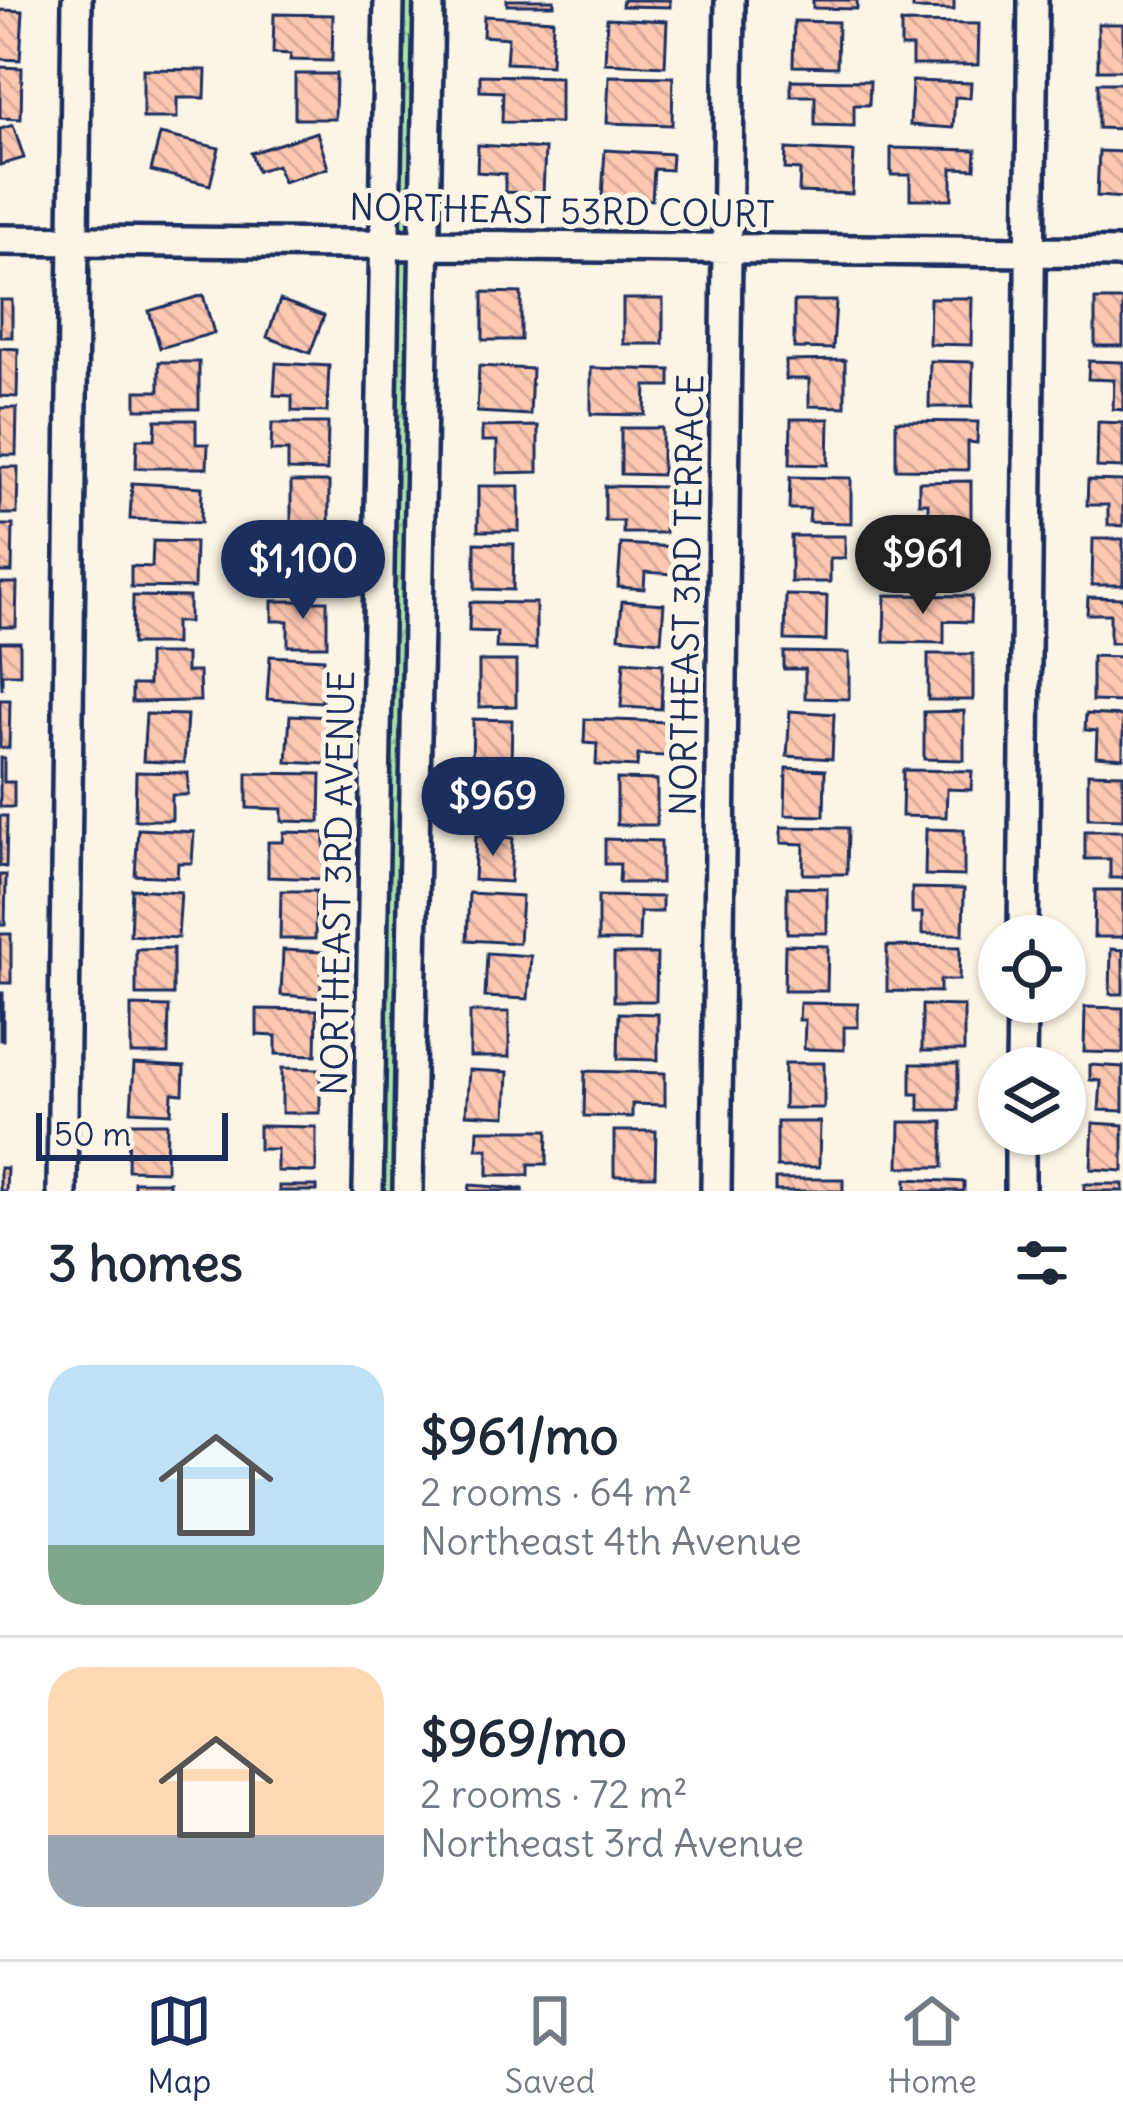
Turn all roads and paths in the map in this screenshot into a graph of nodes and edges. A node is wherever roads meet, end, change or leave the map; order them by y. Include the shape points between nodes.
1 (77, 0) edge
2 (389, 0) edge
3 (429, 0) edge
4 (730, 0) edge
5 (1033, 0) edge
6 (0, 240) edge
7 (74, 241) junction
8 (385, 245) junction
9 (425, 245) junction
10 (727, 249) junction
11 (1030, 252) junction
12 (1123, 253) edge
13 (381, 453) junction
14 (422, 454) junction
15 (1022, 915) edge
16 (372, 958) junction
17 (412, 958) junction
18 (1020, 1155) edge
19 (62, 1191) edge
20 (368, 1191) edge
21 (408, 1191) edge
22 (716, 1191) edge
23 (1020, 1191) edge

1 - 7 street
2 - 8 street, NORTHEAST 3RD AVENUE
3 - 9 street, NORTHEAST 3RD AVENUE
4 - 10 street, NORTHEAST 3RD TERRACE
5 - 11 street
6 - 7 street, NORTHEAST 53RD COURT
7 - 8 street, NORTHEAST 53RD COURT
7 - 19 street
8 - 9 street, NORTHEAST 53RD COURT
8 - 13 street, NORTHEAST 3RD AVENUE
9 - 10 street, NORTHEAST 53RD COURT
9 - 14 street, NORTHEAST 3RD AVENUE
10 - 11 street, NORTHEAST 53RD COURT
10 - 22 street, NORTHEAST 3RD TERRACE
11 - 12 street, NORTHEAST 53RD COURT
11 - 15 street
13 - 14 street
13 - 16 street, NORTHEAST 3RD AVENUE
14 - 17 street, NORTHEAST 3RD AVENUE
16 - 17 street
16 - 20 street, NORTHEAST 3RD AVENUE
17 - 21 street, NORTHEAST 3RD AVENUE
18 - 23 street

